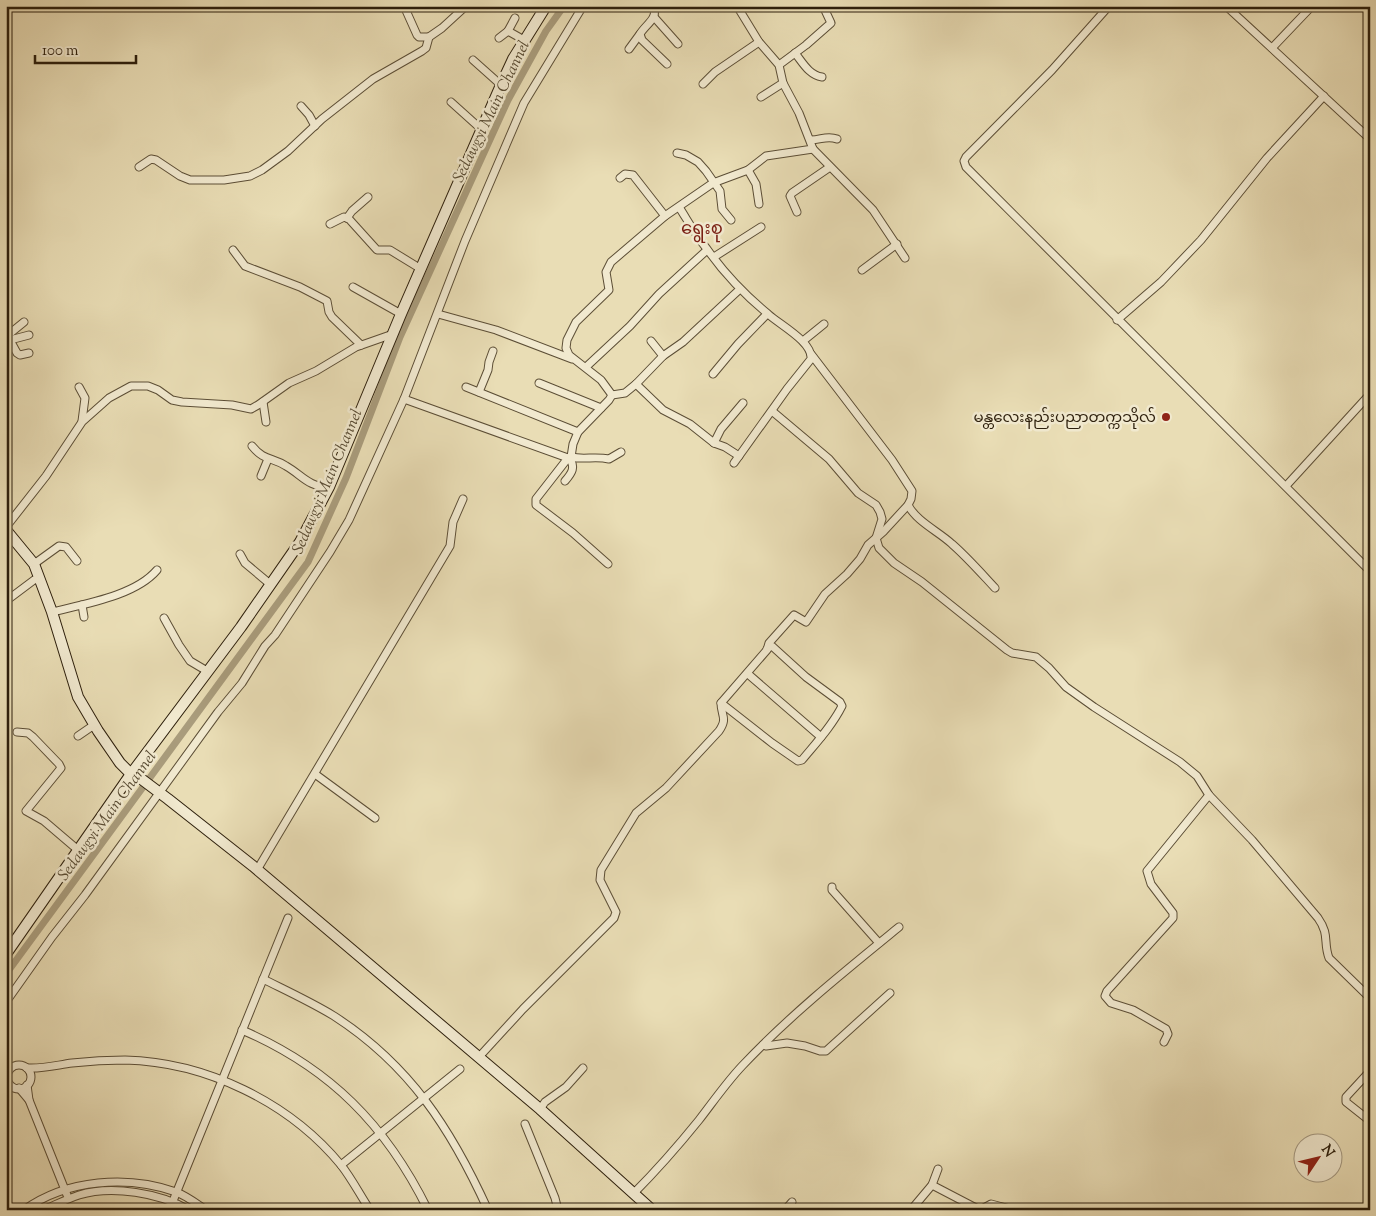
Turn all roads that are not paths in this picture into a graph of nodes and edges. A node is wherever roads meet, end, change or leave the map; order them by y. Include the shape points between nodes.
1 (404, 6) edge
2 (466, 6) edge
3 (546, 6) edge
4 (583, 6) edge
5 (653, 6) edge
6 (1108, 6) edge
7 (1226, 6) edge
8 (1312, 6) edge
9 (740, 8) edge
10 (824, 8) dead end
11 (654, 17) junction
12 (516, 18) dead end
13 (508, 31) junction
14 (640, 34) junction
15 (429, 37) junction
16 (499, 38) dead end
17 (524, 40) junction
18 (759, 42) junction
19 (678, 44) dead end
20 (1272, 48) junction
21 (629, 49) dead end
22 (795, 53) junction
23 (473, 60) dead end
24 (667, 64) dead end
25 (779, 65) junction
26 (822, 77) dead end
27 (784, 83) junction
28 (703, 84) dead end
29 (501, 85) junction
30 (1324, 96) junction
31 (761, 97) dead end
32 (451, 102) dead end
33 (301, 106) dead end
34 (315, 126) junction
35 (481, 129) junction
36 (837, 139) dead end
37 (1370, 139) edge
38 (811, 140) junction
39 (813, 149) junction
40 (677, 153) dead end
41 (830, 166) junction
42 (139, 167) dead end
43 (748, 170) junction
44 (620, 178) dead end
45 (713, 183) junction
46 (368, 197) dead end
47 (759, 204) dead end
48 (680, 207) junction
49 (797, 212) dead end
50 (665, 216) junction
51 (346, 218) junction
52 (731, 220) dead end
53 (330, 224) dead end
54 (762, 227) dead end
55 (897, 244) junction
56 (233, 250) dead end
57 (707, 250) junction
58 (714, 257) junction
59 (905, 258) dead end
60 (421, 269) junction
61 (862, 270) dead end
62 (353, 287) dead end
63 (740, 288) junction
64 (401, 314) junction
65 (438, 314) junction
66 (767, 314) junction
67 (1117, 320) junction
68 (24, 322) dead end
69 (824, 324) dead end
70 (393, 334) junction
71 (29, 335) dead end
72 (8, 336) edge
73 (803, 340) junction
74 (650, 341) dead end
75 (361, 344) junction
76 (493, 351) dead end
77 (29, 353) dead end
78 (811, 354) junction
79 (663, 356) junction
80 (574, 360) junction
81 (586, 367) junction
82 (713, 374) dead end
83 (539, 383) dead end
84 (636, 384) junction
85 (79, 387) dead end
86 (466, 387) dead end
87 (479, 392) junction
88 (1370, 394) edge
89 (612, 395) junction
90 (404, 399) junction
91 (263, 402) junction
92 (743, 403) dead end
93 (601, 408) junction
94 (772, 411) junction
95 (82, 422) junction
96 (266, 422) dead end
97 (578, 432) junction
98 (714, 443) junction
99 (252, 446) dead end
100 (621, 452) dead end
101 (739, 456) junction
102 (569, 458) junction
103 (268, 459) junction
104 (734, 463) dead end
105 (261, 476) dead end
106 (565, 481) dead end
107 (1286, 486) junction
108 (329, 487) junction
109 (463, 499) dead end
110 (908, 506) junction
111 (6, 528) edge
112 (876, 538) junction
113 (240, 554) dead end
114 (77, 561) dead end
115 (34, 564) junction
116 (608, 564) dead end
117 (157, 570) dead end
118 (1370, 571) edge
119 (40, 579) junction
120 (270, 584) junction
121 (995, 588) dead end
122 (6, 601) edge
123 (82, 605) junction
124 (52, 612) junction
125 (84, 617) dead end
126 (164, 618) dead end
127 (767, 650) junction
128 (207, 671) junction
129 (748, 674) junction
130 (722, 703) junction
131 (94, 725) junction
132 (17, 732) dead end
133 (78, 736) dead end
134 (821, 737) junction
135 (315, 774) junction
136 (136, 776) junction
137 (157, 791) junction
138 (1209, 795) junction
139 (375, 818) dead end
140 (78, 850) junction
141 (257, 870) junction
142 (832, 887) dead end
143 (288, 918) dead end
144 (899, 927) dead end
145 (879, 943) junction
146 (6, 954) edge
147 (263, 979) junction
148 (890, 993) dead end
149 (1370, 998) edge
150 (6, 1002) edge
151 (242, 1030) junction
152 (1164, 1042) dead end
153 (763, 1045) junction
154 (479, 1057) junction
155 (6, 1063) edge
156 (27, 1068) junction
157 (583, 1068) dead end
158 (9, 1069) edge
159 (43, 1069) junction
160 (460, 1069) dead end
161 (1370, 1070) edge
162 (30, 1078) junction
163 (223, 1081) junction
164 (23, 1087) junction
165 (540, 1109) junction
166 (1370, 1121) edge
167 (525, 1124) dead end
168 (341, 1166) junction
169 (938, 1169) dead end
170 (932, 1185) junction
171 (65, 1191) junction
172 (177, 1192) junction
173 (633, 1194) junction
174 (69, 1199) junction
175 (174, 1201) junction
176 (792, 1202) dead end
177 (24, 1210) edge
178 (42, 1210) edge
179 (189, 1210) edge
180 (206, 1210) edge
181 (370, 1210) edge
182 (428, 1210) edge
183 (488, 1210) edge
184 (558, 1210) edge
185 (652, 1210) edge
186 (785, 1210) edge
187 (910, 1210) edge
188 (1014, 1210) edge

1 - 15 street via 417,35
2 - 15 street
3 - 17 street
4 - 65 street via 524,102
5 - 11 street
6 - 67 street via 1052,70 964,161 966,167
7 - 20 street
8 - 20 street
9 - 18 street
10 - 22 street via 831,23
11 - 14 street
11 - 19 street
12 - 13 street
13 - 16 street
13 - 17 street
14 - 21 street
14 - 24 street via 642,40
15 - 34 street via 422,52 373,80
17 - 29 street
18 - 25 street
18 - 28 street
20 - 30 street
22 - 25 street
22 - 26 street via 806,68
23 - 29 street
25 - 27 street
27 - 31 street
27 - 38 street
29 - 35 street
30 - 37 street
30 - 67 street via 1267,158 1201,240 1161,282
32 - 35 street
33 - 34 street
34 - 42 street via 259,172 244,178 186,179 160,161 151,159
35 - 60 street
36 - 38 street
38 - 39 street
39 - 41 street
39 - 43 street via 768,155
40 - 45 street via 698,162
41 - 49 street via 792,193 791,200
41 - 55 street via 873,210
43 - 45 street
43 - 47 street via 756,184
44 - 50 street via 625,174 633,175
45 - 48 street
45 - 52 street via 720,191 722,209
46 - 51 street
48 - 50 street
48 - 57 street
50 - 80 street via 611,262 606,272 609,290 576,322 567,340 567,352
51 - 53 street
51 - 60 street via 377,250 390,250
54 - 58 street
55 - 59 street
55 - 61 street
56 - 75 street via 245,266 300,287 326,301 332,317
57 - 58 street
57 - 81 street
58 - 63 street
60 - 64 street
62 - 64 street
63 - 66 street
63 - 79 street via 683,342
64 - 70 street
65 - 80 street via 496,330
65 - 90 street
66 - 73 street
66 - 82 street
67 - 107 street
68 - 72 street
69 - 73 street
70 - 75 street
70 - 108 street
71 - 72 street
72 - 77 street via 17,353
73 - 78 street
74 - 79 street
75 - 91 street via 289,383
76 - 87 street
78 - 94 street via 811,359
78 - 110 street via 912,490
79 - 84 street
80 - 81 street
81 - 89 street
83 - 93 street
84 - 89 street via 625,394
84 - 98 street via 663,410 690,424
85 - 95 street via 85,398
86 - 87 street
87 - 97 street
88 - 107 street
89 - 93 street
90 - 102 street
90 - 137 street via 330,552 242,683
91 - 95 street via 251,409 182,402 148,386 138,385 110,398
91 - 96 street
92 - 98 street via 721,429
93 - 97 street
94 - 101 street
94 - 112 street via 829,459 858,493 876,505 882,519
95 - 111 street
97 - 102 street
98 - 101 street
99 - 103 street
100 - 102 street via 609,460 597,456
101 - 104 street
102 - 106 street via 574,465
102 - 116 street via 536,499 536,505
103 - 105 street
103 - 108 street via 289,467 303,480
107 - 118 street
108 - 120 street via 300,542
109 - 135 street via 453,522 450,546
110 - 112 street
110 - 121 street via 951,543
111 - 115 street
112 - 127 street via 847,574 825,594 806,622 794,615 769,643
112 - 138 street via 879,548 894,563 989,637 1012,653 1036,657 1066,687 1180,762 1197,776
113 - 120 street via 245,563
114 - 115 street via 66,548 59,546
115 - 119 street
117 - 123 street via 125,592
119 - 122 street
119 - 124 street
120 - 128 street
123 - 124 street
123 - 125 street
124 - 131 street via 78,697
126 - 128 street via 190,661
127 - 129 street
127 - 134 street via 773,646 842,704 835,720
128 - 136 street
129 - 130 street
129 - 134 street
130 - 134 street via 798,761
130 - 154 street via 724,722 719,731 666,788 636,813 601,870 600,880 616,912 614,918
131 - 133 street
131 - 136 street via 111,751
132 - 140 street via 32,737 61,768 26,811 44,821
135 - 139 street
135 - 141 street
136 - 137 street
136 - 140 street
137 - 141 street
137 - 150 street
138 - 149 street via 1318,918 1325,928 1329,958
138 - 152 street via 1147,871 1151,884 1173,913 1173,918 1106,991 1105,996 1112,1003 1133,1010 1166,1029 1168,1034
140 - 146 street
141 - 154 street
142 - 145 street
143 - 147 street
144 - 145 street
145 - 153 street
147 - 151 street
147 - 183 street via 334,1016 396,1066 445,1126
148 - 153 street via 826,1051 793,1044
151 - 163 street
151 - 182 street via 313,1069 362,1112 397,1155
153 - 173 street
154 - 165 street
155 - 158 street
156 - 158 street via 22,1065
156 - 159 street
156 - 162 street
157 - 165 street
158 - 164 street via 9,1082 14,1087
159 - 162 street
159 - 163 street via 89,1061 135,1060 177,1066
160 - 168 street
161 - 166 street via 1346,1098 1346,1102
162 - 164 street
163 - 168 street via 268,1102 292,1119
163 - 172 street
164 - 171 street
165 - 173 street
167 - 184 street
168 - 181 street
169 - 170 street
170 - 187 street
170 - 188 street via 980,1210 991,1204
171 - 172 street via 105,1182 131,1182
171 - 174 street
171 - 177 street via 48,1196
172 - 175 street
172 - 180 street
173 - 185 street
174 - 175 street via 114,1191 143,1193
174 - 178 street
175 - 179 street
176 - 186 street

